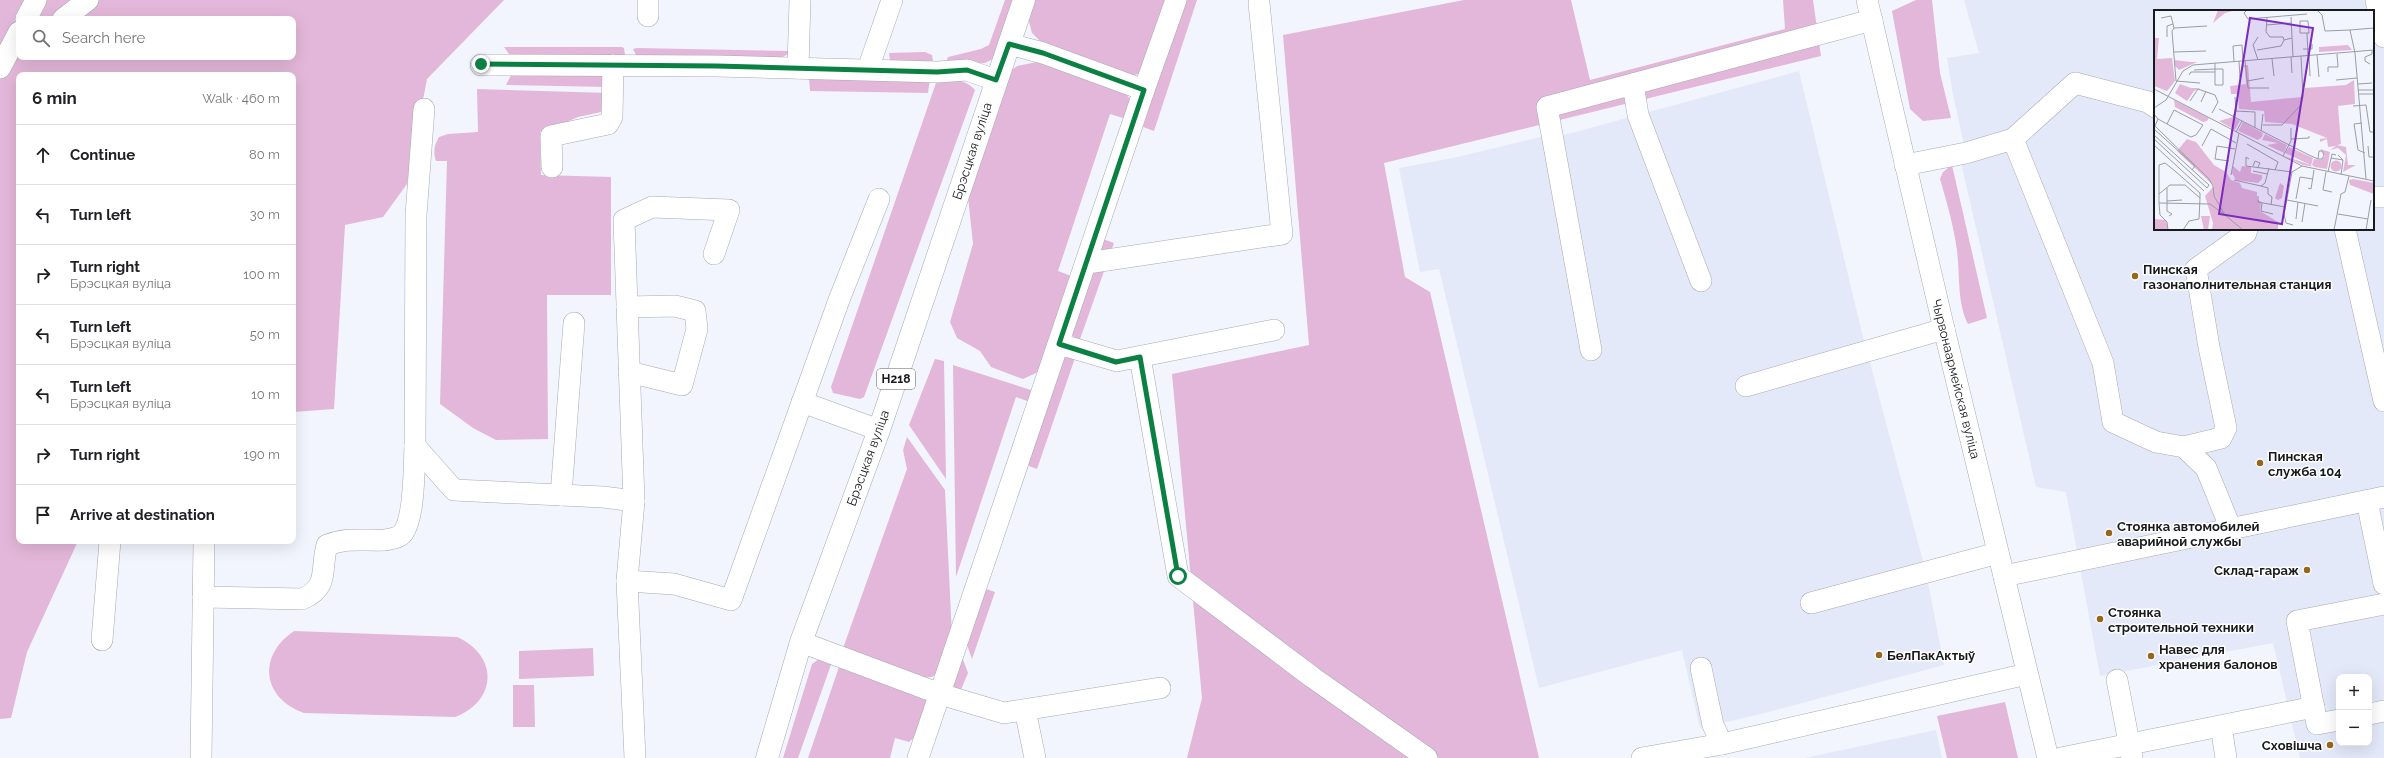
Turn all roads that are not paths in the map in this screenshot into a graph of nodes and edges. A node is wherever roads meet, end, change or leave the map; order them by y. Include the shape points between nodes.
1 (36, 0) edge
2 (88, 0) edge
3 (800, 0) edge
4 (892, 0) edge
5 (1024, 0) edge
6 (1176, 0) edge
7 (2376, 0) edge
8 (1260, 1) edge
9 (1870, 10) edge
10 (28, 16) edge
11 (68, 16) edge
12 (2384, 37) edge
13 (16, 38) edge
14 (1009, 44) junction
15 (16, 55) edge
16 (481, 64) dead end
17 (613, 65) junction
18 (0, 68) edge
19 (798, 68) junction
20 (868, 69) junction
21 (996, 80) junction
22 (1633, 84) junction
23 (1144, 90) junction
24 (2154, 106) edge
25 (424, 109) dead end
26 (2013, 139) junction
27 (1905, 165) junction
28 (552, 167) dead end
29 (879, 199) dead end
30 (2246, 230) edge
31 (2345, 230) edge
32 (714, 254) dead end
33 (1087, 263) junction
34 (1701, 281) dead end
35 (627, 307) junction
36 (574, 323) dead end
37 (1944, 329) junction
38 (1274, 330) dead end
39 (1059, 344) junction
40 (1591, 350) dead end
41 (1140, 357) junction
42 (629, 372) junction
43 (1746, 386) dead end
44 (2384, 401) edge
45 (802, 402) junction
46 (879, 430) junction
47 (415, 446) junction
48 (2184, 447) junction
49 (561, 495) junction
50 (2375, 499) edge
51 (634, 501) junction
52 (2231, 528) junction
53 (110, 544) edge
54 (204, 544) edge
55 (1998, 553) junction
56 (2004, 576) junction
57 (627, 581) junction
58 (2384, 584) edge
59 (203, 597) junction
60 (1811, 603) dead end
61 (2384, 604) edge
62 (102, 640) dead end
63 (801, 642) junction
64 (1701, 668) dead end
65 (2028, 674) junction
66 (2117, 680) dead end
67 (1160, 688) dead end
68 (940, 694) junction
69 (2314, 707) junction
70 (1025, 710) junction
71 (2384, 711) edge
72 (2372, 713) edge
73 (2336, 721) edge
74 (2221, 726) junction
75 (1722, 744) junction
76 (2131, 751) edge
77 (201, 758) edge
78 (635, 758) edge
79 (767, 758) edge
80 (918, 758) edge
81 (1035, 758) edge
82 (1427, 758) edge
83 (1642, 758) edge
84 (2048, 758) edge
85 (2061, 758) edge
86 (2226, 758) edge

1 - 10 street
2 - 11 street
3 - 19 street
4 - 20 street
5 - 14 main road, Брэсцкая вуліца / Н218
6 - 23 street
7 - 12 street
8 - 33 street via 1282,234
9 - 22 street
9 - 27 street, Чырвонаармейская вуліца
13 - 18 street
14 - 21 main road, Брэсцкая вуліца / Н218
14 - 23 street via 1043,53
15 - 18 street
16 - 17 street
17 - 19 street
17 - 28 street via 612,117 608,124 551,136
19 - 20 street
20 - 21 street via 937,72 967,70
21 - 46 main road, Брэсцкая вуліца / Н218
22 - 34 street via 1638,115
22 - 40 street via 1547,107
23 - 33 street
24 - 26 street via 2148,102 2074,83
25 - 47 street via 416,214
26 - 27 street via 1966,153
26 - 48 street via 2103,363 2113,422 2156,442
27 - 37 street, Чырвонаармейская вуліца
29 - 45 street
30 - 48 street via 2246,233 2196,269 2226,428 2221,438
31 - 44 street
32 - 35 street via 729,210 652,207 624,220
33 - 39 street
35 - 42 street
35 - 42 street via 675,306 695,311 698,329 682,385
36 - 49 street
37 - 43 street
37 - 55 street, Чырвонаармейская вуліца
38 - 41 street
39 - 41 street via 1116,362
39 - 68 street
41 - 82 street via 1178,576 1312,677
42 - 51 street
45 - 46 street
45 - 57 street via 731,600 674,584
46 - 63 main road, Брэсцкая вуліца / Н218
47 - 49 street via 454,490
47 - 59 street via 409,521 402,533 385,540 343,539 327,545 323,559 322,581 314,594 302,599
48 - 52 street via 2206,468
49 - 51 street
50 - 52 street
50 - 58 street
51 - 57 street
52 - 56 street
53 - 62 street
54 - 59 street
55 - 56 street, Чырвонаармейская вуліца
55 - 60 street
56 - 65 street, Чырвонаармейская вуліца
57 - 78 street
59 - 77 street
61 - 69 street via 2297,622
63 - 68 street
63 - 79 main road, Брэсцкая вуліца / Н218
64 - 75 street via 1713,725
65 - 75 street
65 - 84 street, Чырвонаармейская вуліца
66 - 76 street
67 - 70 street
68 - 70 street via 1004,713
68 - 80 street
69 - 73 street via 2317,724
69 - 74 street
70 - 81 street
71 - 72 street
74 - 76 street
74 - 86 street
75 - 83 street
76 - 85 street

